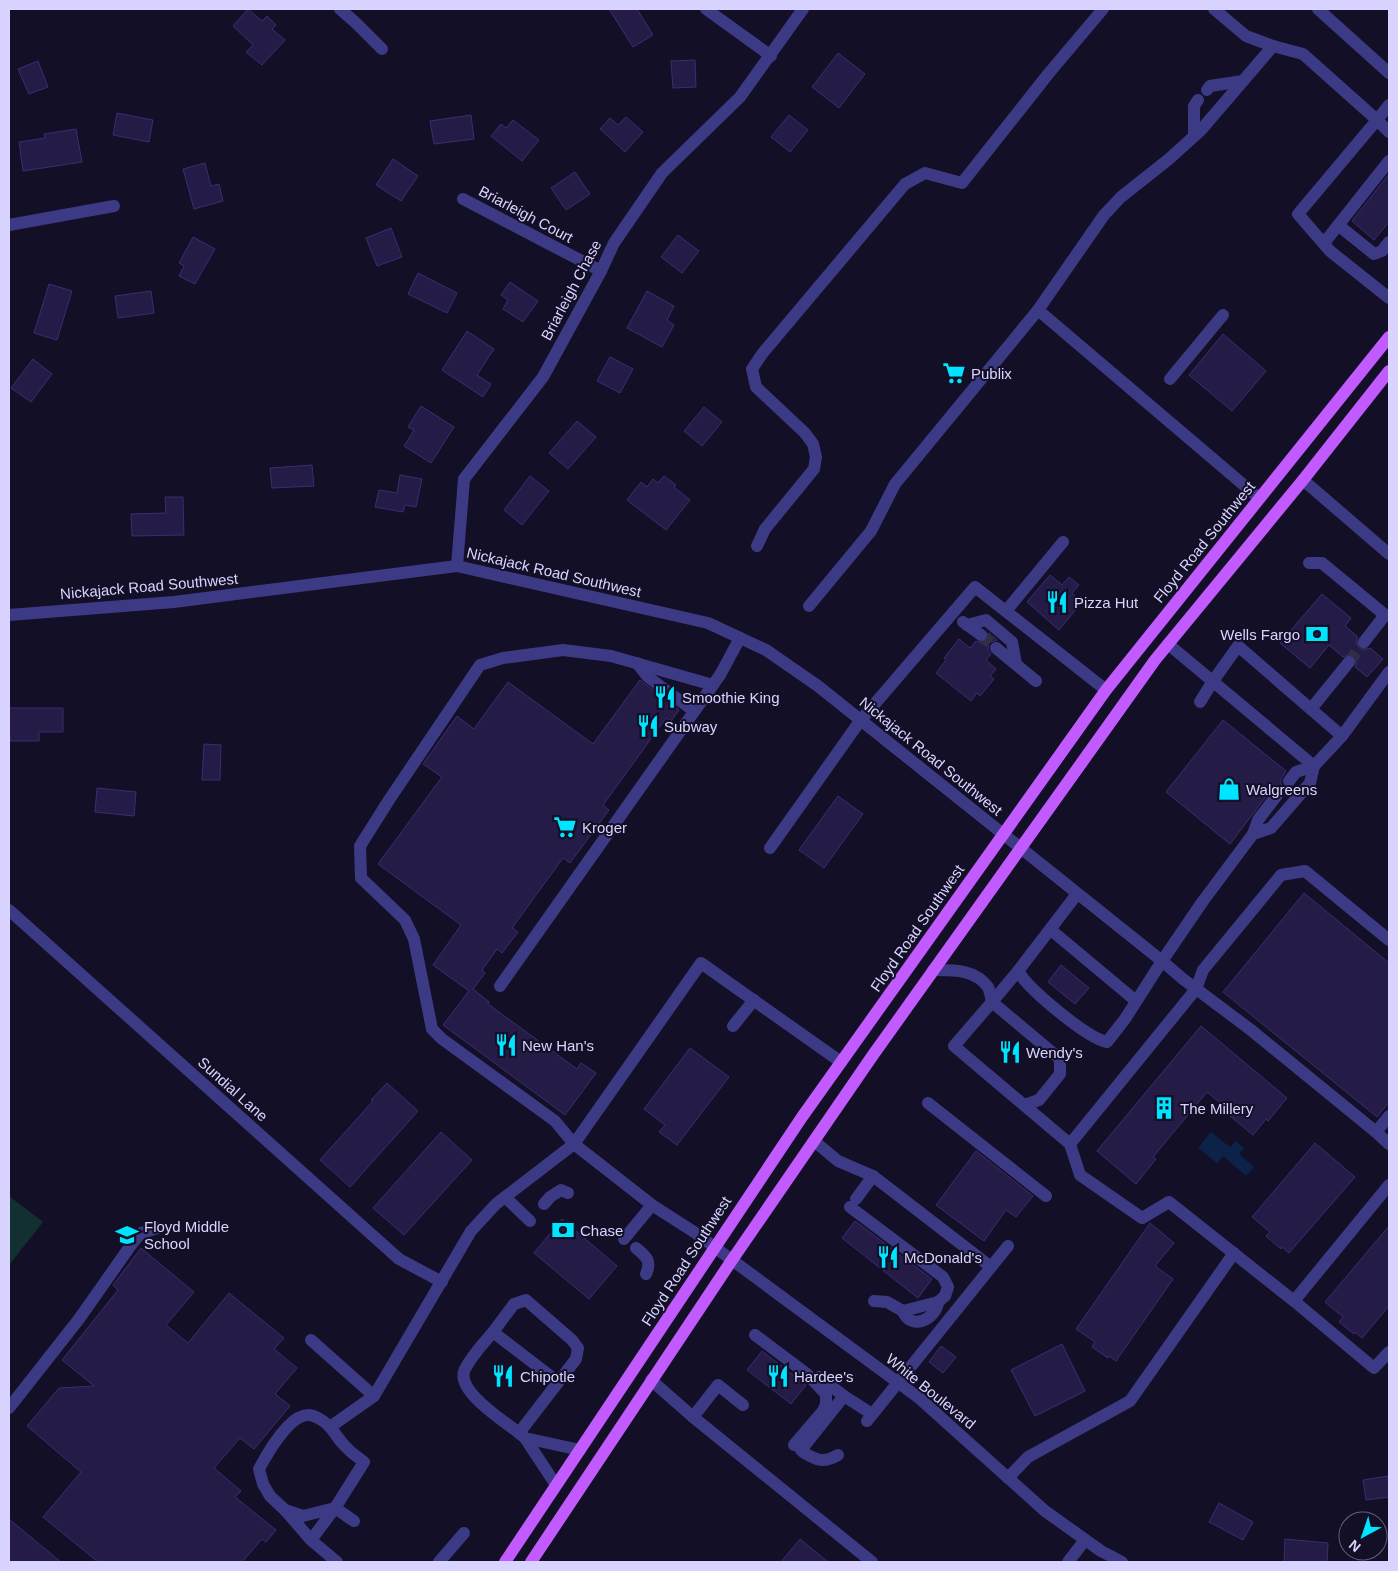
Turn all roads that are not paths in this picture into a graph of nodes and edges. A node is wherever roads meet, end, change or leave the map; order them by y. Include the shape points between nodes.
1 (340, 9) edge
2 (706, 9) edge
3 (803, 9) edge
4 (1103, 9) edge
5 (1214, 9) edge
6 (1318, 9) edge
7 (1274, 46) junction
8 (382, 49) dead end
9 (770, 56) junction
10 (1389, 73) edge
11 (1243, 81) junction
12 (1207, 90) dead end
13 (1198, 100) dead end
14 (1389, 105) edge
15 (1377, 120) junction
16 (1389, 132) edge
17 (1194, 136) junction
18 (1389, 161) edge
19 (463, 199) dead end
20 (114, 206) dead end
21 (9, 225) edge
22 (1338, 225) junction
23 (1389, 242) edge
24 (1324, 243) junction
25 (600, 271) junction
26 (1389, 298) edge
27 (1038, 310) junction
28 (1223, 315) dead end
29 (1389, 337) edge
30 (1389, 371) edge
31 (1170, 379) dead end
32 (1303, 480) junction
33 (1260, 498) junction
34 (1063, 542) dead end
35 (758, 546) dead end
36 (1389, 554) edge
37 (1309, 563) dead end
38 (457, 566) junction
39 (809, 606) dead end
40 (1006, 611) junction
41 (9, 614) edge
42 (952, 614) junction
43 (967, 625) junction
44 (981, 635) tunnel mouth
45 (740, 638) junction
46 (1364, 642) tunnel mouth
47 (1168, 644) junction
48 (996, 648) tunnel mouth
49 (1348, 662) tunnel mouth
50 (637, 663) junction
51 (1016, 664) junction
52 (1389, 672) edge
53 (1036, 681) dead end
54 (1212, 681) junction
55 (713, 685) junction
56 (1106, 690) junction
57 (1200, 702) dead end
58 (1311, 709) junction
59 (694, 711) junction
60 (860, 721) junction
61 (1342, 736) junction
62 (1314, 766) junction
63 (1289, 780) dead end
64 (1278, 795) dead end
65 (1254, 834) junction
66 (1003, 835) junction
67 (770, 848) dead end
68 (1020, 848) junction
69 (1077, 894) junction
70 (9, 910) edge
71 (1051, 930) junction
72 (1389, 940) edge
73 (1162, 960) junction
74 (933, 970) junction
75 (1018, 971) junction
76 (500, 986) dead end
77 (1196, 990) junction
78 (754, 1000) junction
79 (1136, 1000) junction
80 (992, 1002) junction
81 (733, 1026) dead end
82 (841, 1062) junction
83 (928, 1102) dead end
84 (1024, 1105) junction
85 (1389, 1116) edge
86 (1376, 1132) junction
87 (814, 1141) junction
88 (574, 1144) junction
89 (1070, 1144) junction
90 (1389, 1144) edge
91 (873, 1176) junction
92 (1389, 1185) edge
93 (568, 1193) dead end
94 (1046, 1196) dead end
95 (505, 1197) junction
96 (544, 1204) dead end
97 (652, 1205) junction
98 (530, 1221) dead end
99 (158, 1228) dead end
100 (624, 1239) dead end
101 (1008, 1246) dead end
102 (636, 1248) dead end
103 (716, 1248) junction
104 (1234, 1253) junction
105 (732, 1260) junction
106 (991, 1267) junction
107 (646, 1274) dead end
108 (442, 1282) junction
109 (874, 1301) dead end
110 (1294, 1301) junction
111 (493, 1332) junction
112 (311, 1340) dead end
113 (1389, 1352) edge
114 (651, 1380) junction
115 (558, 1382) junction
116 (897, 1382) junction
117 (374, 1396) junction
118 (844, 1396) junction
119 (743, 1405) dead end
120 (9, 1408) edge
121 (693, 1417) junction
122 (330, 1427) junction
123 (522, 1435) junction
124 (799, 1449) junction
125 (580, 1450) junction
126 (838, 1455) dead end
127 (1008, 1478) junction
128 (556, 1485) junction
129 (334, 1508) junction
130 (285, 1510) junction
131 (354, 1521) dead end
132 (464, 1533) dead end
133 (311, 1540) junction
134 (1085, 1540) junction
135 (337, 1562) edge
136 (439, 1562) edge
137 (505, 1562) edge
138 (531, 1562) edge
139 (872, 1562) edge
140 (1068, 1562) edge
141 (1122, 1562) edge

1 - 8 street
2 - 9 street
3 - 9 street, Briarleigh Chase
4 - 35 street via 962,183 925,173 905,184 752,369 756,387 805,433 813,444 816,457 814,469 765,529
5 - 7 street via 1246,36
6 - 10 street
7 - 11 street
7 - 15 street via 1303,54
9 - 25 street, Briarleigh Chase via 740,97 662,174 614,243
11 - 12 street via 1210,86
11 - 17 street
13 - 17 street via 1194,106
14 - 15 street
15 - 16 street
15 - 24 street via 1298,214
17 - 27 street via 1104,215
18 - 22 street
19 - 25 street, Briarleigh Court
20 - 21 street
22 - 23 street via 1374,254 1382,251
22 - 24 street
24 - 26 street
25 - 38 street, Briarleigh Chase via 543,377 464,479
27 - 33 street
27 - 39 street via 895,484 871,531
28 - 31 street
29 - 33 main road, Floyd Road Southwest
30 - 32 main road
32 - 36 street
32 - 47 main road
33 - 56 main road, Floyd Road Southwest
34 - 40 street
37 - 46 street via 1322,563 1386,615
38 - 41 street, Nickajack Road Southwest via 174,602
38 - 45 street, Nickajack Road Southwest via 708,623
40 - 42 street via 975,587
40 - 56 street
42 - 43 street
42 - 60 street
43 - 44 street
43 - 51 street via 986,620 1012,642
45 - 55 street
45 - 60 street, Nickajack Road Southwest via 774,655
47 - 54 street
47 - 68 main road
48 - 51 street
49 - 58 street
50 - 55 street, White Boulevard
50 - 59 street via 648,677
50 - 88 street, White Boulevard via 563,650 503,658 480,665 360,846 361,878 405,920 414,939 432,1029 555,1121
51 - 53 street
52 - 61 street
54 - 57 street
54 - 58 street via 1238,646
54 - 62 street
55 - 59 street
56 - 66 main road, Floyd Road Southwest
58 - 61 street
59 - 76 street
60 - 66 street, Nickajack Road Southwest
60 - 67 street
61 - 62 street
62 - 63 street via 1296,772
62 - 65 street via 1310,783 1271,828
64 - 65 street via 1258,820
65 - 73 street
66 - 68 street, Nickajack Road Southwest
66 - 82 main road, Floyd Road Southwest
68 - 69 street, Nickajack Road Southwest
68 - 74 main road
69 - 71 street
69 - 73 street, Nickajack Road Southwest
70 - 108 street, Sundial Lane via 399,1259
71 - 75 street
71 - 79 street
72 - 77 street via 1305,871 1281,874 1203,970
73 - 77 street, Nickajack Road Southwest
73 - 79 street
74 - 80 street via 968,972 988,988
74 - 87 main road
75 - 79 street via 1041,996 1100,1041 1107,1042
75 - 80 street
77 - 86 street, Nickajack Road Southwest via 1251,1030
77 - 89 street
78 - 81 street
78 - 82 street
78 - 88 street via 701,963
80 - 84 street via 954,1046
80 - 84 street via 1060,1059 1060,1074 1039,1100
82 - 103 main road, Floyd Road Southwest
83 - 94 street
84 - 89 street
85 - 86 street
86 - 90 street, Nickajack Road Southwest
87 - 91 street via 838,1161
87 - 105 main road
88 - 95 street
88 - 97 street, White Boulevard
89 - 104 street via 1080,1175 1142,1218 1169,1202
91 - 106 street
91 - 109 street via 853,1203 942,1277 948,1287 935,1313 928,1320 918,1322 910,1320 903,1311 887,1302
92 - 110 street
93 - 96 street via 561,1190
95 - 98 street
95 - 108 street via 471,1231
97 - 100 street
97 - 103 street, White Boulevard
99 - 120 street via 142,1233 130,1245 79,1319
101 - 106 street
102 - 107 street via 648,1261
103 - 105 street, White Boulevard
103 - 125 main road, Floyd Road Southwest
104 - 110 street
104 - 127 street via 1130,1401 1028,1457
105 - 114 main road
105 - 116 street, White Boulevard
106 - 116 street
108 - 117 street
110 - 113 street via 1374,1368
111 - 115 street
111 - 115 street via 514,1304 526,1300 578,1348 576,1360
111 - 123 street via 464,1370 464,1384 471,1395
112 - 117 street
114 - 121 street
114 - 138 main road
115 - 123 street
116 - 118 street via 870,1417
116 - 127 street, White Boulevard
117 - 122 street
118 - 124 street
118 - 124 street via 757,1332 826,1394 826,1404
119 - 121 street via 718,1385
121 - 139 street
122 - 129 street via 346,1448 364,1462
122 - 130 street via 309,1415 299,1418 268,1452 259,1469 263,1484
123 - 125 street
123 - 128 street
124 - 126 street via 819,1460
125 - 128 main road, Floyd Road Southwest
127 - 134 street, White Boulevard via 1044,1511
128 - 137 main road, Floyd Road Southwest
129 - 130 street via 303,1516
129 - 131 street
129 - 133 street
130 - 133 street
132 - 136 street
133 - 135 street
134 - 140 street
134 - 141 street, White Boulevard

